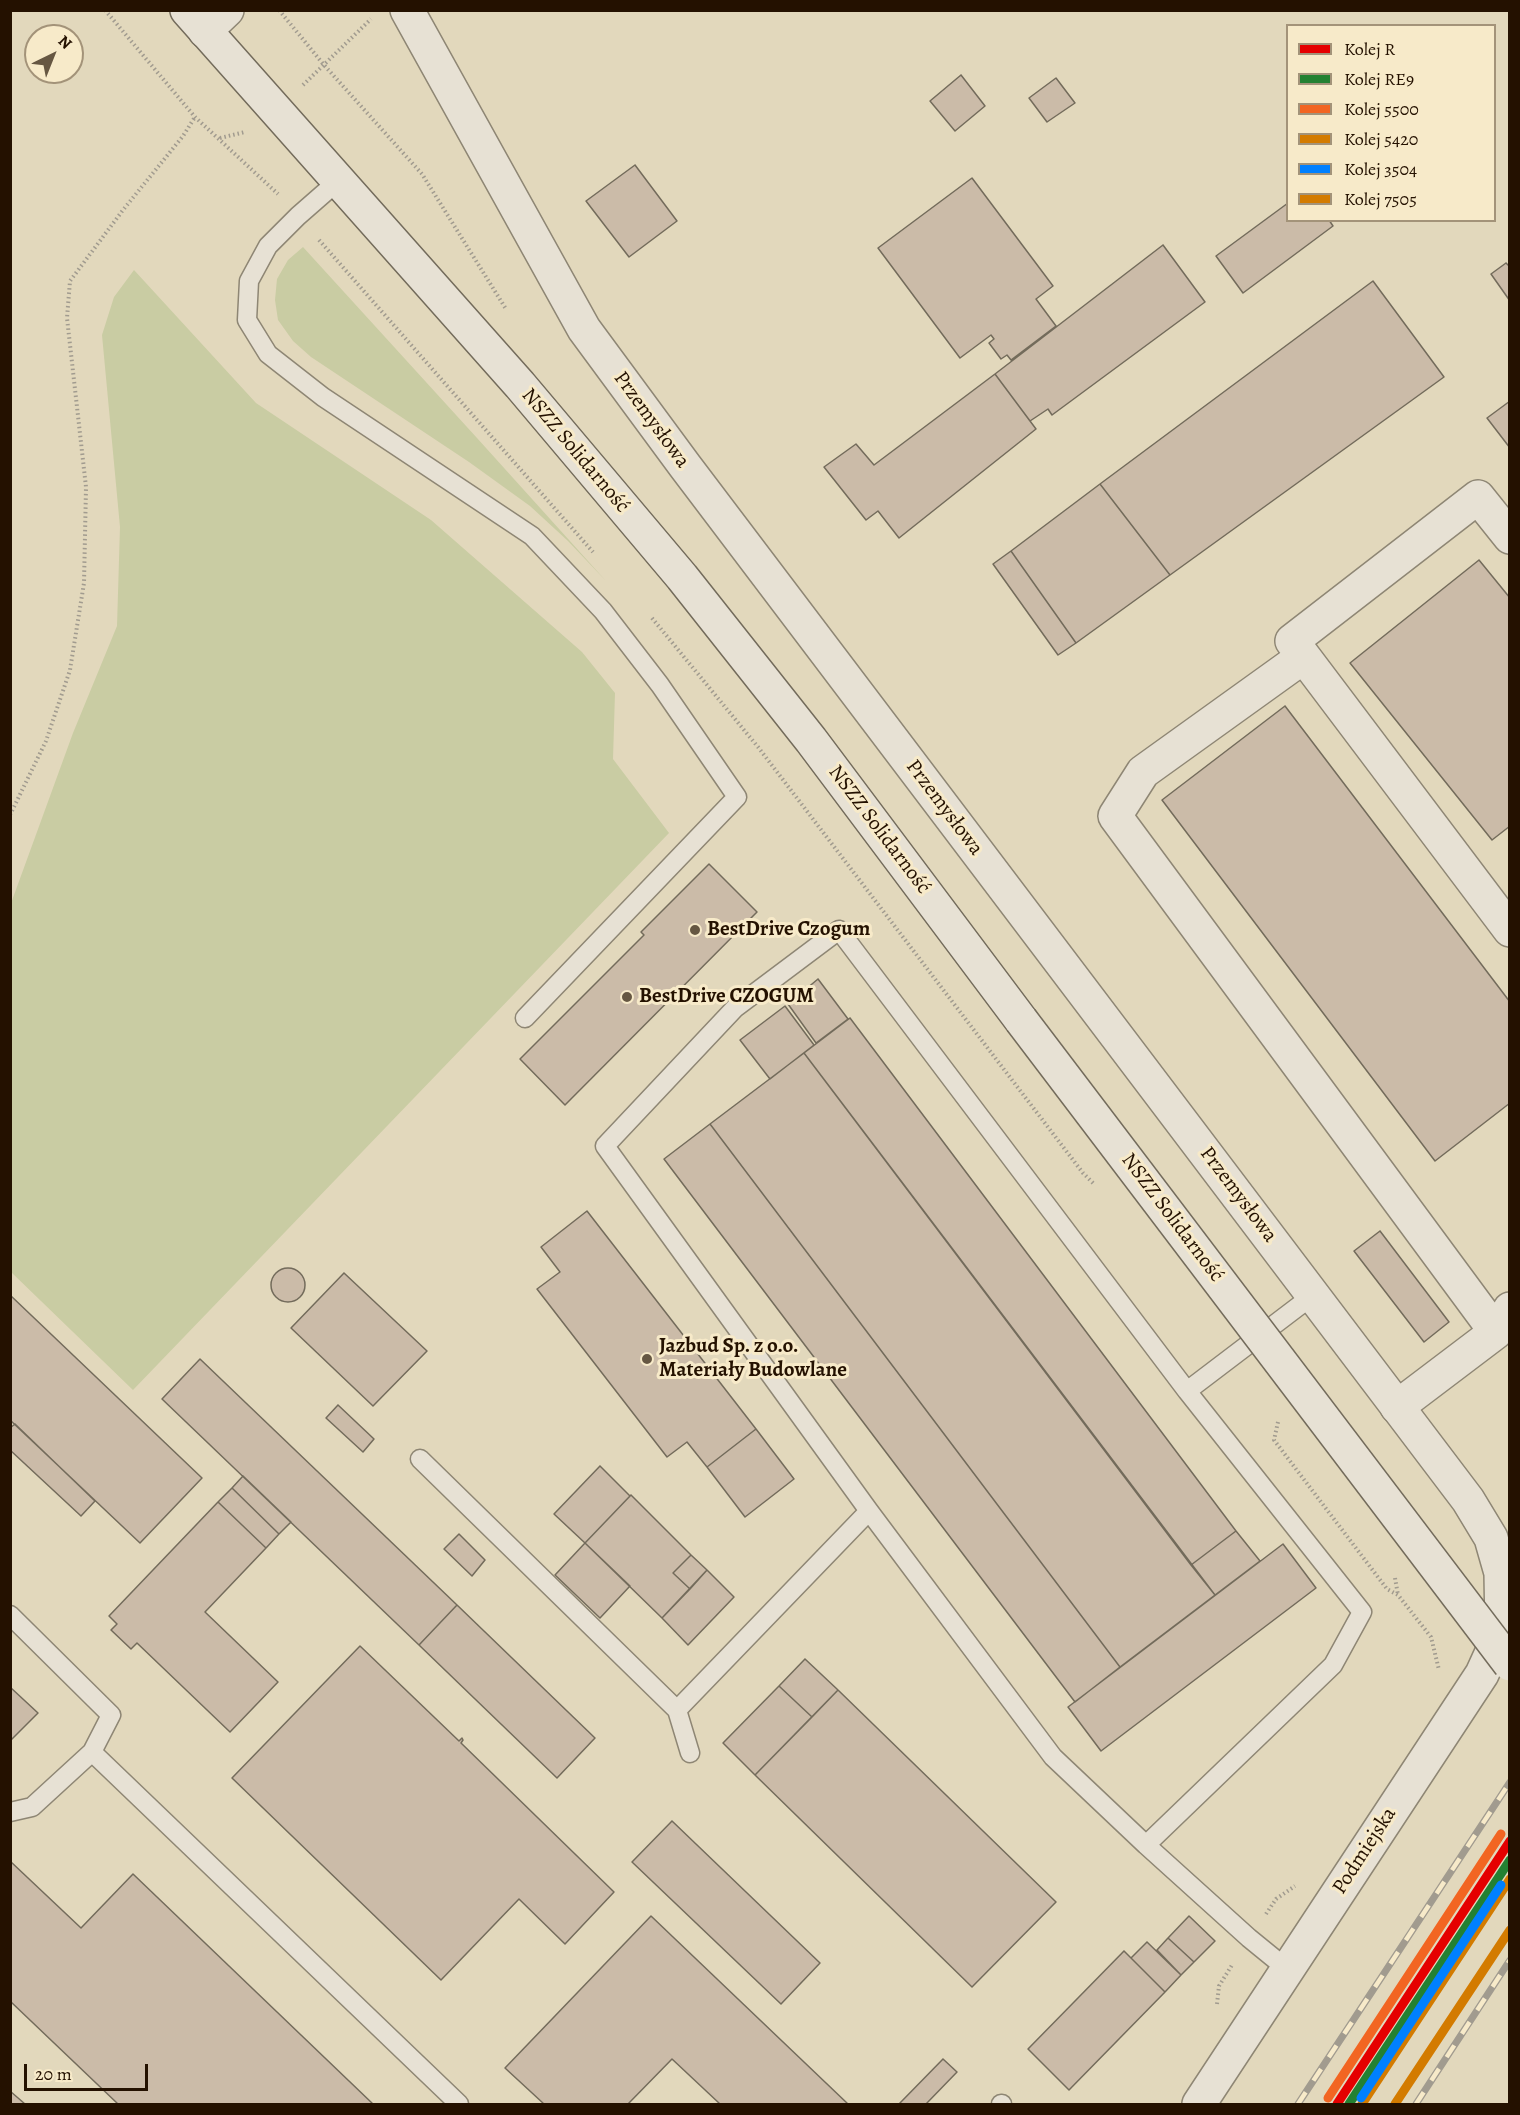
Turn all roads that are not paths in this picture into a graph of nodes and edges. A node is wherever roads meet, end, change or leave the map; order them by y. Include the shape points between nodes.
1 (407, 10) edge
2 (206, 17) edge
3 (338, 182) junction
4 (1509, 537) edge
5 (1303, 657) junction
6 (1509, 930) edge
7 (525, 1018) dead end
8 (1312, 1296) junction
9 (1502, 1321) edge
10 (1187, 1391) junction
11 (1397, 1407) junction
12 (420, 1459) dead end
13 (869, 1511) junction
14 (1502, 1588) joint
15 (10, 1614) edge
16 (1509, 1664) edge
17 (677, 1710) junction
18 (92, 1752) junction
19 (690, 1753) dead end
20 (10, 1812) edge
21 (1146, 1845) junction
22 (1287, 1969) junction
23 (459, 2104) edge
24 (1199, 2104) edge

1 - 8 street, Przemysłowa via 584,329
2 - 3 street, NSZZ Solidarność
3 - 7 lane via 268,246 249,281 247,320 268,354 323,397 532,536 603,611 737,797
3 - 16 street, NSZZ Solidarność, bridge via 520,385 682,577 811,740
4 - 5 street via 1478,497 1292,641
5 - 6 street
5 - 9 street via 1143,772 1115,816
8 - 10 lane
8 - 11 street, Przemysłowa
9 - 11 street
10 - 13 lane via 840,930 735,1008 605,1146
10 - 21 lane via 1362,1612 1333,1665
11 - 14 street, Przemysłowa via 1468,1500 1491,1538
12 - 17 lane
13 - 17 lane
13 - 21 lane via 1053,1757
14 - 22 street, Podmiejska via 1502,1630 1482,1674
15 - 18 lane via 111,1715
17 - 19 lane
18 - 20 lane via 32,1807
18 - 23 lane
21 - 22 lane
22 - 24 street, Podmiejska

